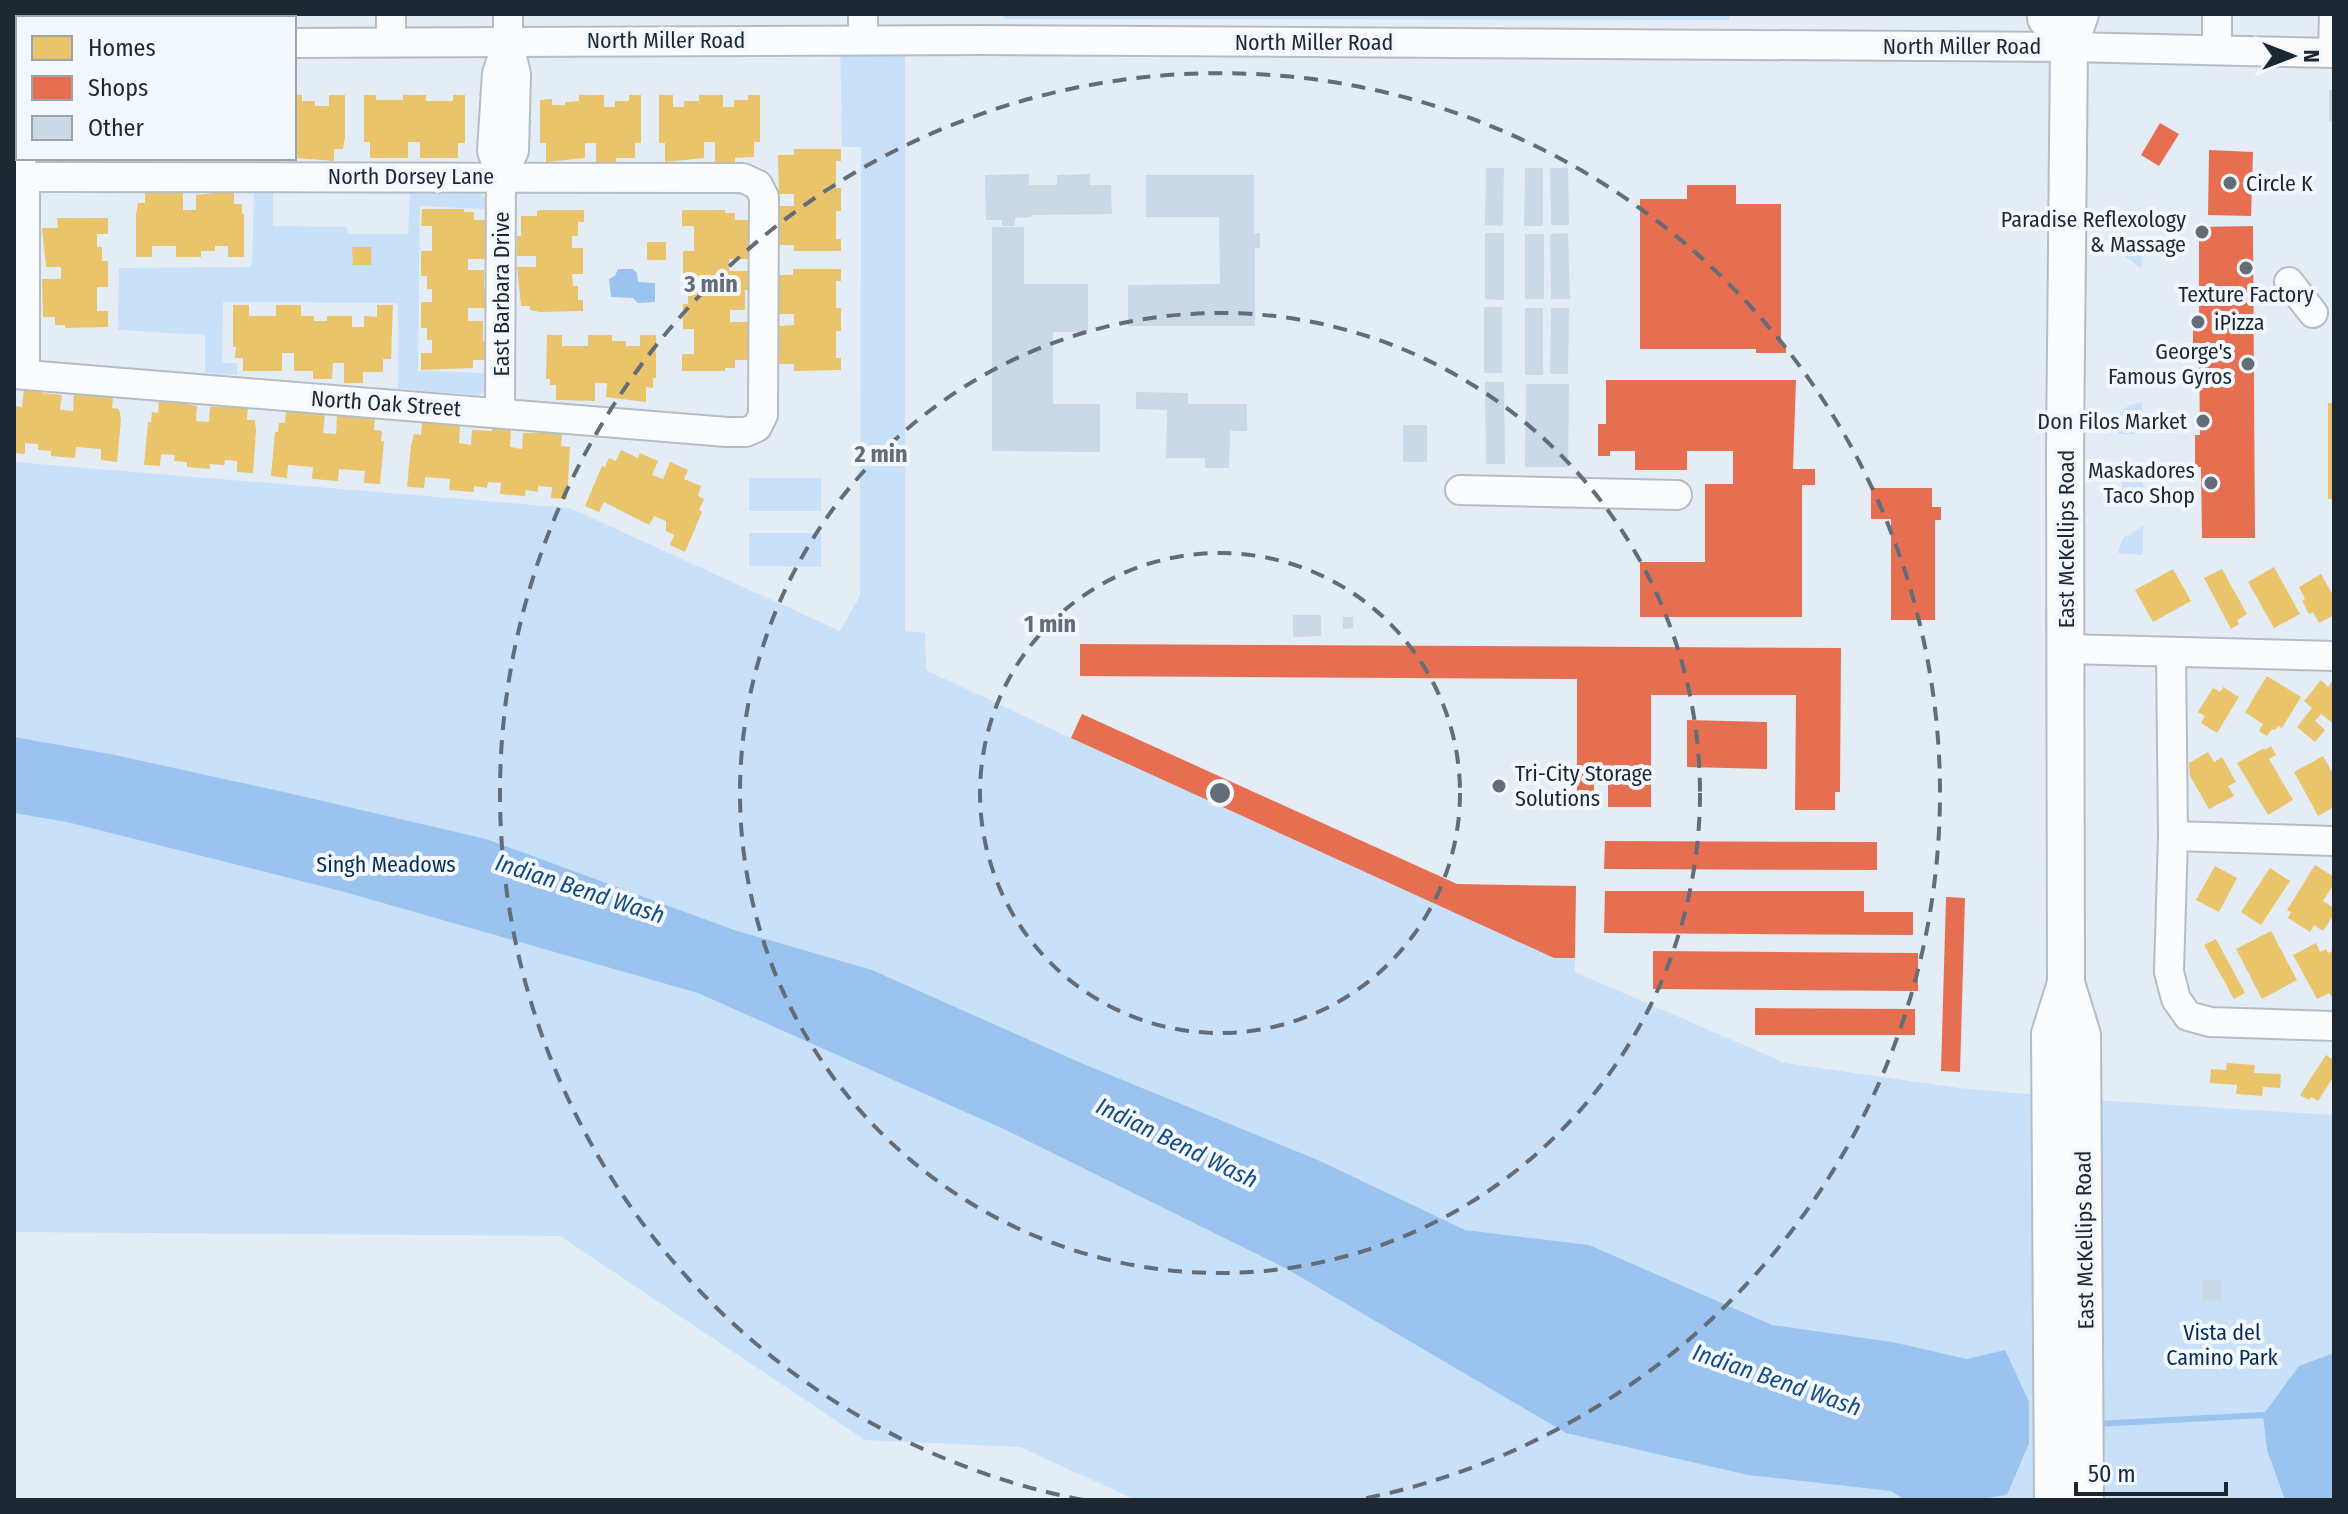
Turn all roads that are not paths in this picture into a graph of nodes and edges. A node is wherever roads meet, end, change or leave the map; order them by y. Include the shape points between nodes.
1 (2046, 14) edge
2 (2217, 14) edge
3 (2334, 14) edge
4 (508, 27) edge
5 (625, 27) edge
6 (739, 27) edge
7 (863, 27) edge
8 (983, 27) edge
9 (391, 28) edge
10 (2075, 30) edge
11 (296, 43) edge
12 (2217, 50) junction
13 (2334, 53) edge
14 (22, 165) edge
15 (501, 176) junction
16 (2289, 282) dead end
17 (2313, 313) dead end
18 (20, 374) edge
19 (500, 412) junction
20 (757, 427) joint
21 (1460, 490) dead end
22 (1677, 495) dead end
23 (2066, 649) junction
24 (2171, 653) junction
25 (2334, 656) edge
26 (2173, 836) junction
27 (2334, 841) edge
28 (2334, 1026) edge
29 (2069, 1445) junction
30 (2053, 1500) edge
31 (2085, 1500) edge

1 - 10 main road
2 - 12 street
3 - 13 street
4 - 5 street, North Miller Road
4 - 9 street, North Miller Road
4 - 15 street, East Barbara Drive via 516,74 503,139 514,151
5 - 6 street, North Miller Road
6 - 7 street, North Miller Road
7 - 8 street, North Miller Road
8 - 10 street, North Miller Road
9 - 11 street, North Miller Road
10 - 12 street, North Miller Road
10 - 23 main road, East McKellips Road
12 - 13 street, North Miller Road
14 - 15 street, North Dorsey Lane
14 - 18 street
15 - 19 street, East Barbara Drive
15 - 20 street, North Dorsey Lane via 743,178 758,185 764,197 764,369 763,415
16 - 17 street
18 - 19 street, North Oak Street
19 - 20 street, North Oak Street via 727,432
21 - 22 street
23 - 24 street
23 - 29 main road, East McKellips Road via 2066,983 2082,1035
24 - 25 street
24 - 26 street
26 - 27 street
26 - 28 street via 2169,972 2176,999 2188,1016 2210,1022
29 - 30 main road, East McKellips Road
29 - 31 main road, East McKellips Road

